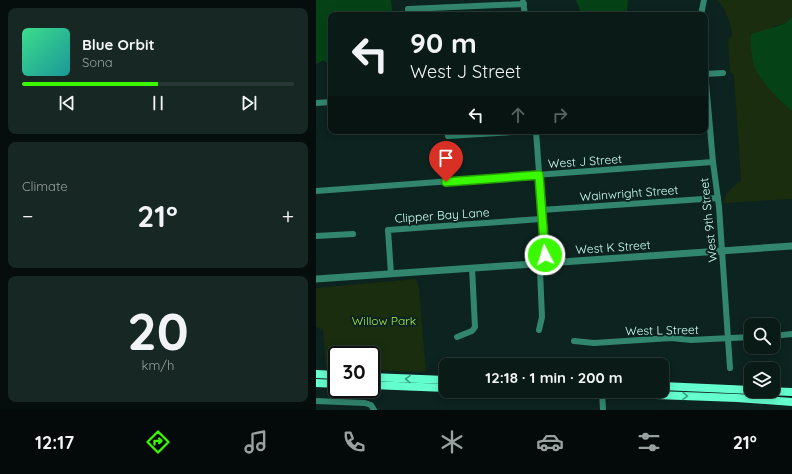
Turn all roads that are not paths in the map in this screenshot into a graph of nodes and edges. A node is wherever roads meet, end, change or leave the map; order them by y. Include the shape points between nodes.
1 (704, 0) edge
2 (523, 2) edge
3 (408, 9) dead end
4 (525, 12) edge
5 (702, 12) edge
6 (723, 73) dead end
7 (708, 74) edge
8 (328, 102) edge
9 (316, 103) edge
10 (708, 125) edge
11 (481, 134) edge
12 (536, 134) edge
13 (448, 136) dead end
14 (713, 162) junction
15 (539, 175) junction
16 (316, 191) edge
17 (718, 198) junction
18 (541, 210) junction
19 (541, 219) junction
20 (353, 234) dead end
21 (316, 236) edge
22 (792, 246) edge
23 (722, 251) junction
24 (543, 262) junction
25 (472, 268) junction
26 (391, 274) junction
27 (316, 279) edge
28 (539, 330) dead end
29 (792, 334) edge
30 (780, 335) edge
31 (457, 336) dead end
32 (744, 338) edge
33 (728, 339) junction
34 (574, 341) dead end
35 (730, 368) dead end
36 (316, 374) edge
37 (328, 375) edge
38 (380, 377) edge
39 (439, 380) edge
40 (316, 383) edge
41 (328, 384) edge
42 (380, 385) edge
43 (669, 386) edge
44 (439, 388) edge
45 (744, 390) edge
46 (780, 392) edge
47 (792, 392) edge
48 (669, 395) edge
49 (602, 398) edge
50 (316, 401) edge
51 (792, 402) edge
52 (374, 410) edge
53 (603, 410) edge

1 - 5 street
2 - 3 street
2 - 4 street
6 - 7 street
8 - 9 street
10 - 14 street, West 9th Street
11 - 13 street
12 - 15 street
14 - 15 street, West J Street
14 - 17 street, West 9th Street
15 - 16 street, West J Street
15 - 18 street
17 - 18 street, Wainwright Street
17 - 23 street, West 9th Street
18 - 19 street
19 - 24 street via 545,255
19 - 26 street, Clipper Bay Lane via 388,230
20 - 21 street
22 - 23 street, West K Street
23 - 24 street, West K Street
23 - 33 street, West 9th Street
24 - 25 street, West K Street
24 - 28 street via 540,271 542,317
25 - 26 street, West K Street
25 - 31 street via 475,327 472,332
26 - 27 street, West K Street
29 - 30 street
32 - 33 street, West L Street
33 - 34 street, West L Street via 671,338 594,343
33 - 35 street, West 9th Street
36 - 37 main road
39 -> 38 main road
40 - 41 main road
42 - 44 main road
43 - 45 main road
46 - 47 main road
48 -> 51 main road
49 - 53 street
50 - 52 street via 365,403

